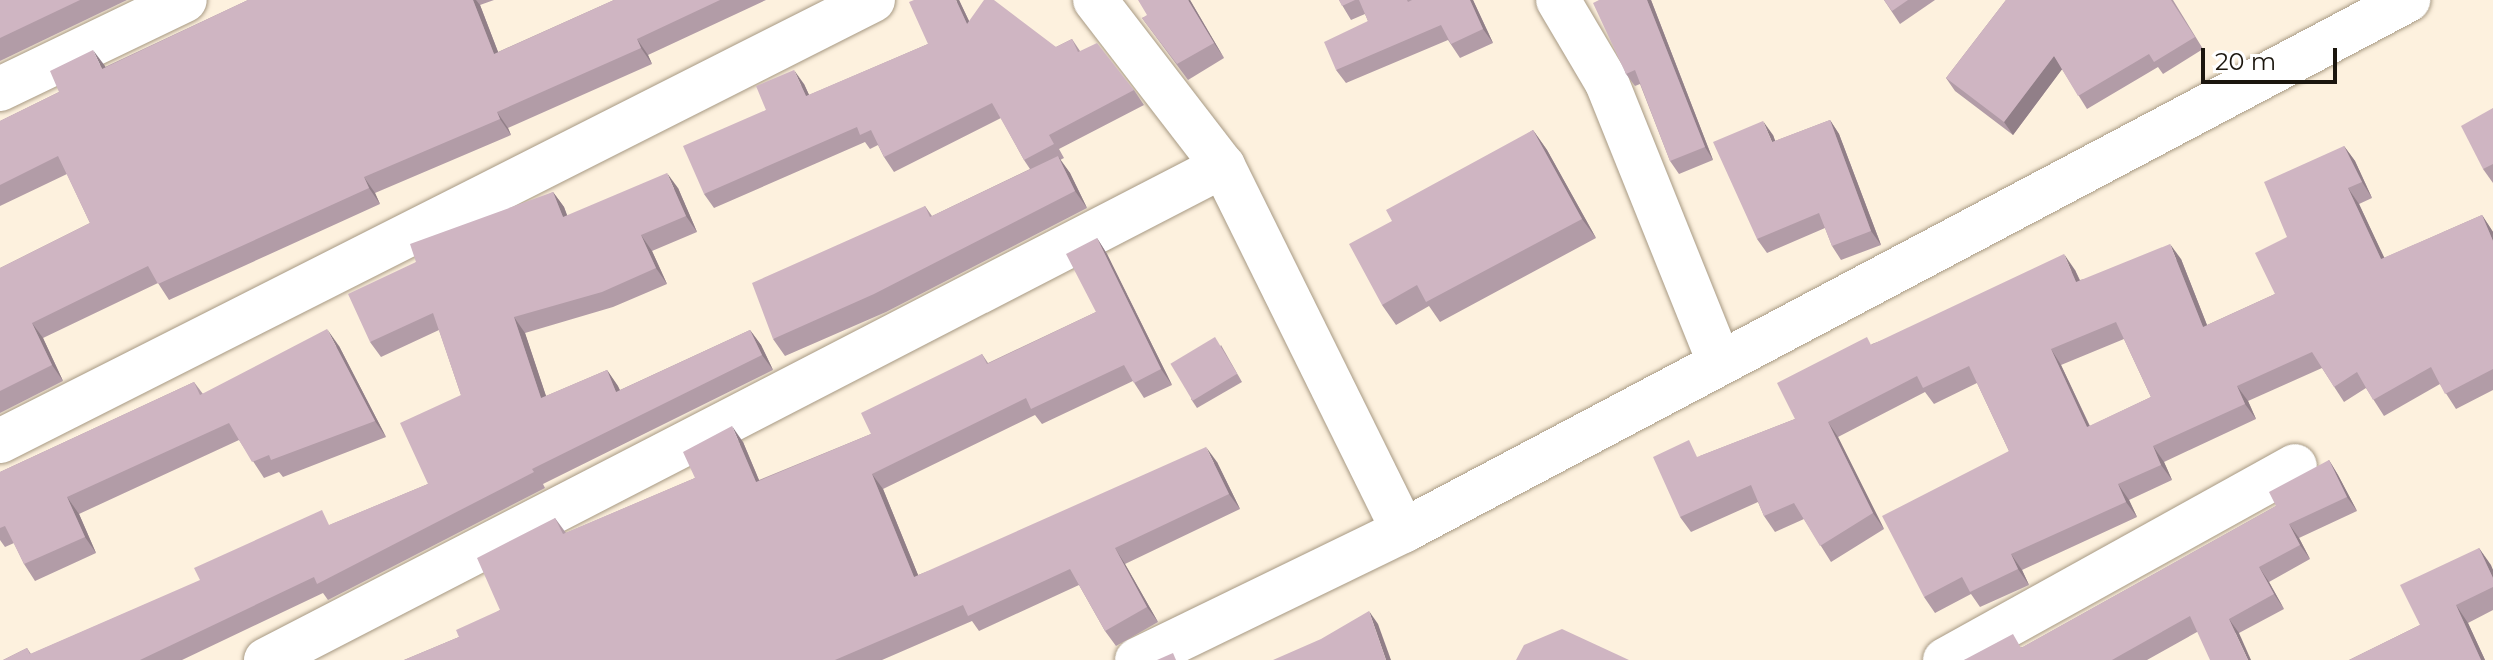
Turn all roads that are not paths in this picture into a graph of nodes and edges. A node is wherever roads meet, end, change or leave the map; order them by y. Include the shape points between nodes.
1 (185, 0) edge
2 (873, 0) edge
3 (1095, 0) edge
4 (1558, 0) edge
5 (2408, 0) edge
6 (0, 89) edge
7 (1223, 166) junction
8 (1719, 361) junction
9 (0, 441) edge
10 (2295, 466) dead end
11 (1403, 531) junction
12 (266, 660) edge
13 (1137, 660) edge
14 (1945, 660) edge

1 - 6 street
2 - 9 street
3 - 7 street via 1124,31
4 - 8 street via 1607,83
5 - 8 street
7 - 11 street
7 - 12 street
8 - 11 street
10 - 14 street
11 - 13 street

